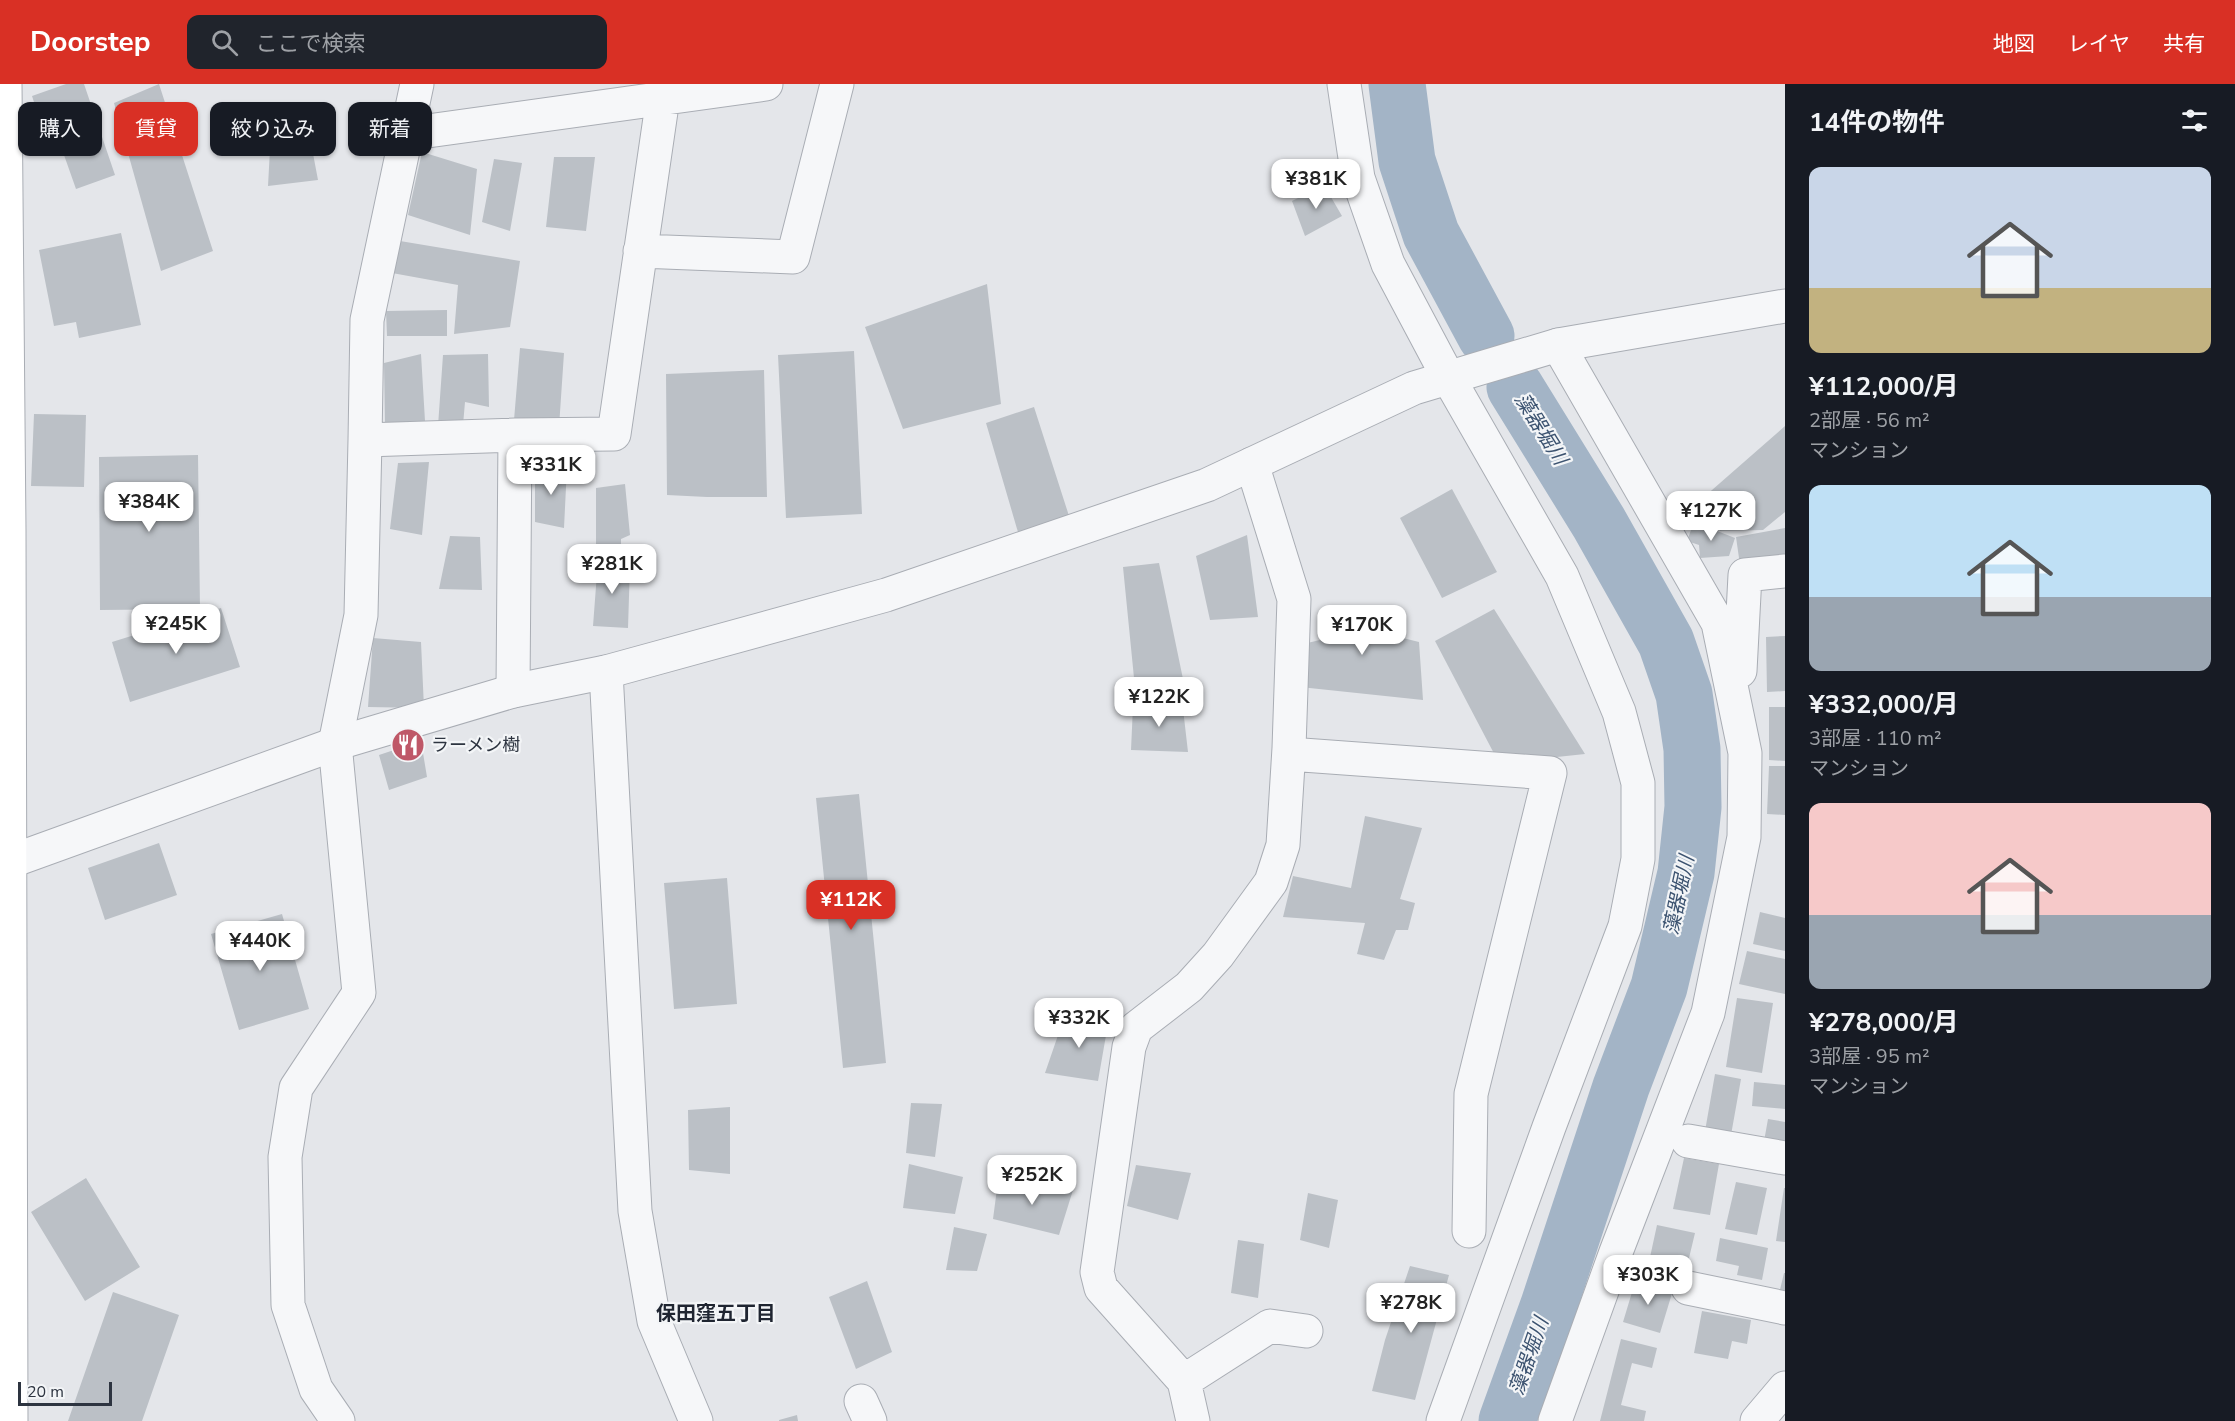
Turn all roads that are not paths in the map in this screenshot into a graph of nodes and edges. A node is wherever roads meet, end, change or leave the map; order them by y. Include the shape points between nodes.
1 (5, 84) edge
2 (417, 84) edge
3 (766, 84) edge
4 (837, 84) edge
5 (1344, 84) edge
6 (664, 91) edge
7 (413, 102) edge
8 (432, 130) edge
9 (401, 156) edge
10 (640, 251) junction
11 (1785, 306) edge
12 (1558, 345) junction
13 (1448, 376) junction
14 (515, 435) junction
15 (365, 440) junction
16 (1252, 464) junction
17 (4, 532) edge
18 (1785, 571) edge
19 (606, 672) junction
20 (513, 691) junction
21 (1738, 720) junction
22 (335, 744) junction
23 (1289, 754) junction
24 (9, 862) junction
25 (1688, 1141) dead end
26 (1785, 1158) edge
27 (1469, 1231) dead end
28 (1688, 1288) dead end
29 (1785, 1308) edge
30 (1306, 1331) dead end
31 (1184, 1381) junction
32 (1785, 1388) edge
33 (11, 1421) edge
34 (338, 1421) edge
35 (696, 1421) edge
36 (1193, 1421) edge
37 (1443, 1421) edge
38 (1556, 1421) edge
39 (1757, 1421) edge

1 - 17 main road
2 - 7 street
3 - 6 street
4 - 10 street via 793,257
5 - 13 street via 1358,178 1388,264
6 - 8 street
6 - 10 street
9 - 15 street via 367,320
10 - 14 street via 614,434
11 - 12 street
12 - 13 street
12 - 21 street via 1719,623
13 - 16 street
13 - 37 street via 1562,576 1620,712 1638,783 1638,859 1625,926
14 - 15 street
14 - 20 street
15 - 22 street via 361,615
16 - 19 street via 1207,485 886,595
16 - 23 street via 1294,599
17 - 24 main road
18 - 21 street via 1745,575
19 - 20 street
19 - 35 street via 635,1211 654,1321
20 - 22 street
21 - 38 street via 1744,753 1744,837 1708,1013
22 - 24 street
22 - 34 street via 359,993 296,1088 285,1157 288,1305 316,1389
23 - 27 street via 1550,772 1471,1094
23 - 31 street via 1283,845 1271,882 1218,955 1189,987 1136,1028 1129,1047 1097,1272 1101,1288
24 - 33 main road
25 - 26 street
28 - 29 street
30 - 31 street via 1270,1326
31 - 36 street
32 - 39 street

